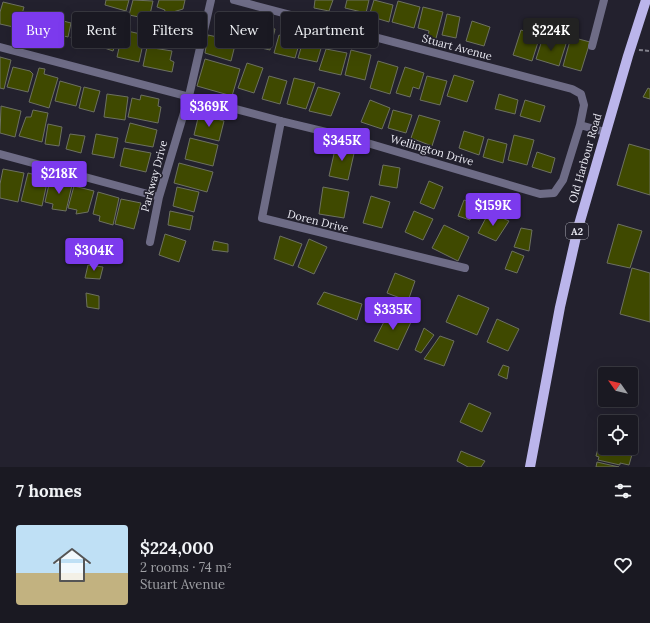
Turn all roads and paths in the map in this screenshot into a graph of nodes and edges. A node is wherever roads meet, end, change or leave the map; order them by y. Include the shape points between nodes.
1 (211, 0) edge
2 (234, 0) edge
3 (604, 0) edge
4 (646, 0) edge
5 (592, 46) dead end
6 (0, 47) edge
7 (189, 96) junction
8 (281, 121) junction
9 (580, 125) junction
10 (605, 132) junction
11 (0, 154) edge
12 (159, 197) junction
13 (150, 242) dead end
14 (465, 268) dead end
15 (530, 467) edge

1 - 7 street, Parkway Drive
2 - 9 street, Stuart Avenue via 572,89 581,94 584,105
3 - 5 street
4 - 10 main road, Old Harbour Road / A2
6 - 7 street, Wellington Drive
7 - 8 street, Wellington Drive
7 - 12 street, Parkway Drive
8 - 9 street, Wellington Drive via 347,137 540,194 554,193 563,180
8 - 14 street, Doren Drive via 262,218
9 - 10 street
10 - 15 main road, Old Harbour Road / A2 via 578,228 560,307
11 - 12 street
12 - 13 street, Parkway Drive

